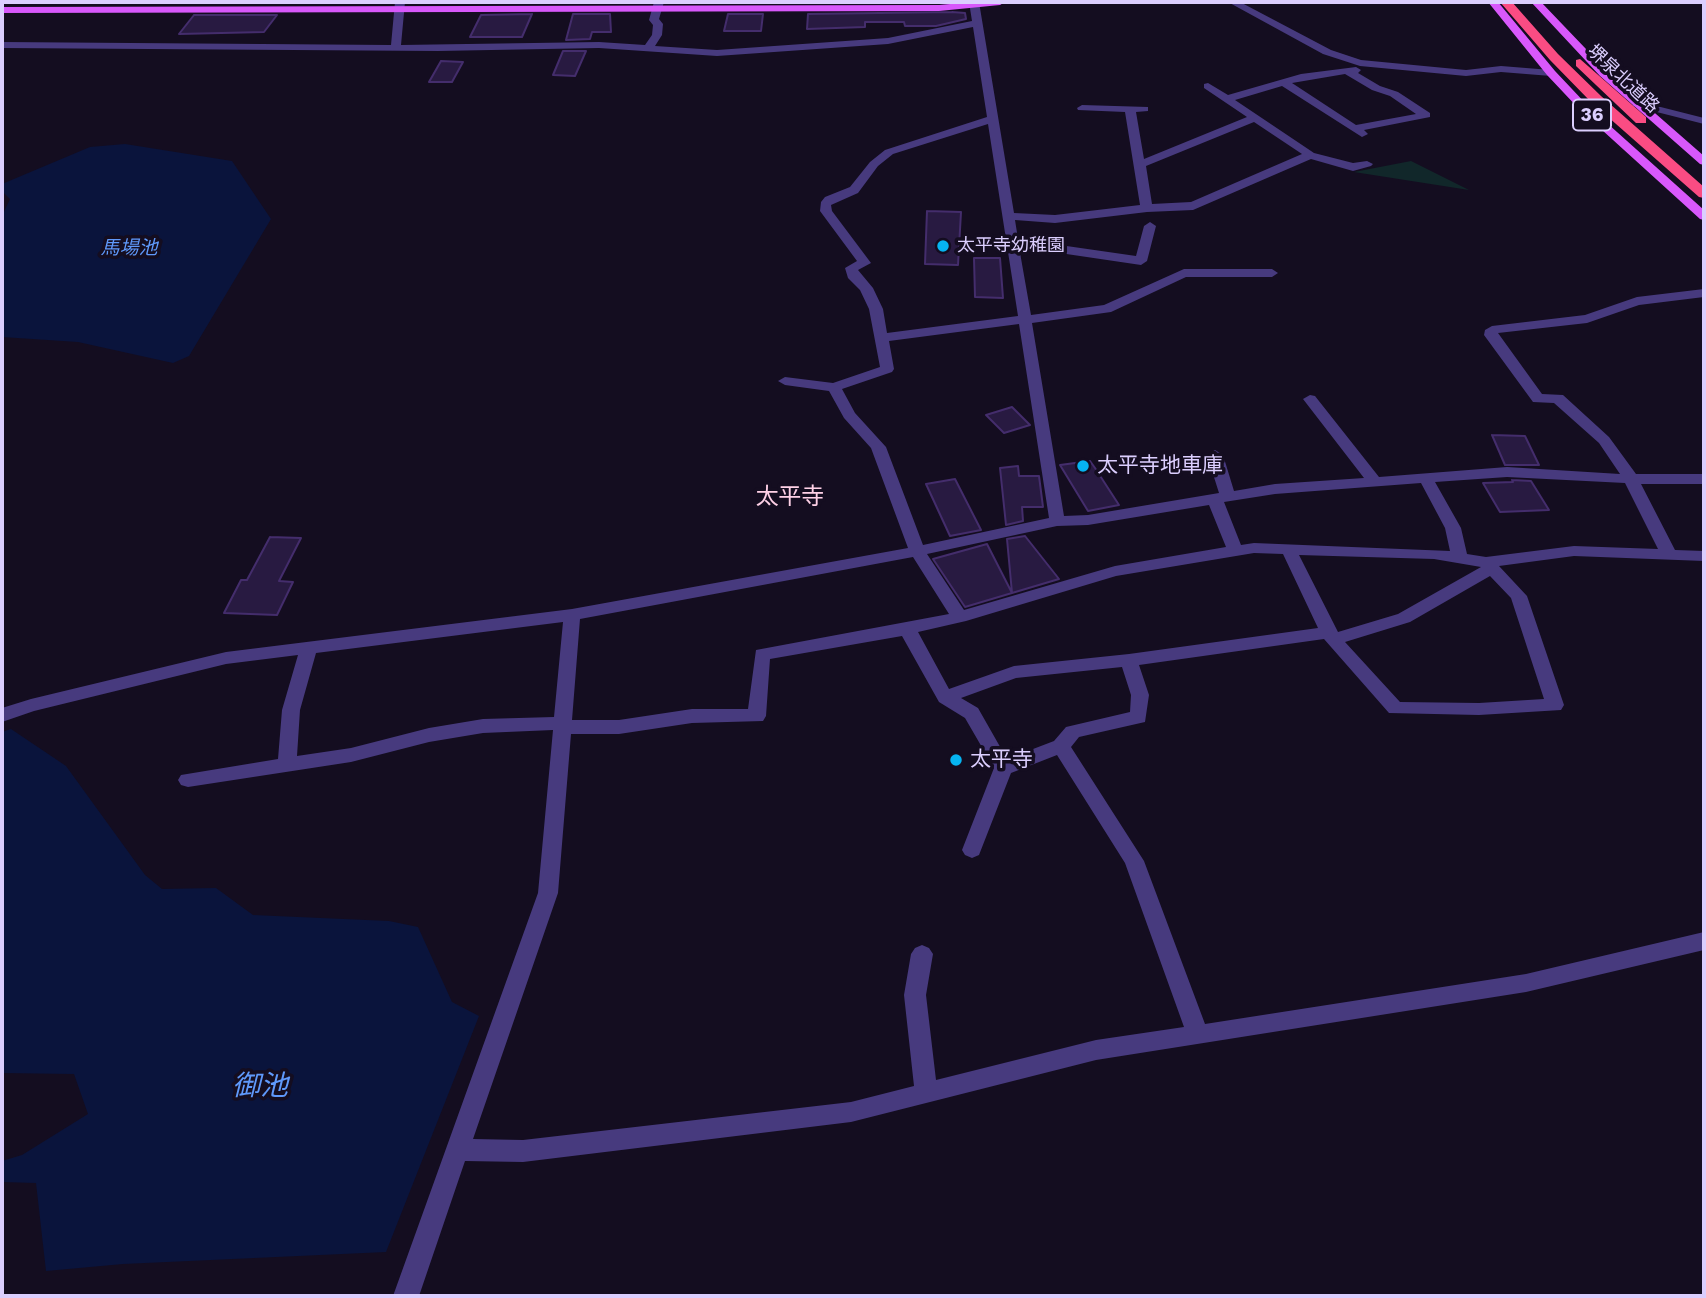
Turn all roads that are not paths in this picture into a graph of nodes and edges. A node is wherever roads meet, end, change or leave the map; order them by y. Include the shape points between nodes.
1 (1000, 2) edge
2 (1233, 2) edge
3 (1493, 2) edge
4 (1506, 2) edge
5 (1525, 2) edge
6 (1536, 2) edge
7 (1545, 2) edge
8 (974, 4) edge
9 (657, 5) edge
10 (400, 6) edge
11 (481, 6) edge
12 (2, 10) edge
13 (978, 23) junction
14 (2, 45) edge
15 (396, 46) junction
16 (648, 48) junction
17 (1384, 65) junction
18 (1347, 71) junction
19 (1551, 73) junction
20 (1283, 82) junction
21 (1208, 86) dead end
22 (1227, 99) junction
23 (1637, 104) junction
24 (1082, 108) dead end
25 (1130, 109) junction
26 (1144, 109) dead end
27 (1255, 118) junction
28 (992, 119) junction
29 (1704, 121) edge
30 (1354, 129) junction
31 (1367, 137) dead end
32 (1311, 155) junction
33 (1704, 162) edge
34 (1367, 164) dead end
35 (1139, 165) junction
36 (1704, 174) edge
37 (1704, 194) edge
38 (1147, 208) junction
39 (1008, 216) junction
40 (1704, 216) edge
41 (1150, 226) dead end
42 (1013, 242) junction
43 (1272, 273) dead end
44 (1704, 293) edge
45 (1026, 318) junction
46 (883, 338) junction
47 (785, 381) dead end
48 (834, 387) junction
49 (1311, 399) dead end
50 (1215, 454) dead end
51 (1425, 477) junction
52 (1704, 479) edge
53 (1374, 480) junction
54 (1630, 480) junction
55 (1221, 498) junction
56 (1057, 521) junction
57 (1289, 550) junction
58 (917, 551) junction
59 (1236, 551) junction
60 (1670, 556) junction
61 (1704, 556) edge
62 (1460, 558) junction
63 (1489, 565) junction
64 (572, 615) junction
65 (960, 617) junction
66 (907, 629) junction
67 (1331, 636) junction
68 (309, 646) junction
69 (1129, 660) junction
70 (945, 697) junction
71 (2, 715) edge
72 (564, 725) junction
73 (1061, 746) junction
74 (287, 765) junction
75 (1003, 768) junction
76 (188, 780) dead end
77 (972, 850) dead end
78 (1704, 941) edge
79 (922, 954) dead end
80 (1197, 1033) junction
81 (926, 1092) junction
82 (459, 1150) junction
83 (406, 1296) edge

1 - 8 main road
2 - 17 street via 1327,52
3 - 19 main road, 36
4 - 37 highway, 堺泉北道路 via 1596,99
5 - 36 highway, 堺泉北道路 via 1575,59
6 - 7 street
6 - 23 main road, 36
8 - 9 main road
8 - 13 street
9 - 11 main road
9 - 16 street via 657,35
10 - 11 main road
10 - 12 main road
10 - 15 street
13 - 16 street via 888,41 761,52
13 - 28 street
14 - 15 street
15 - 16 street
17 - 18 street
17 - 19 street via 1466,73 1501,69
18 - 20 street
18 - 30 street via 1394,93 1426,115
19 - 40 main road, 36
20 - 22 street
20 - 30 street
21 - 22 street
22 - 27 street
23 - 29 street
23 - 33 main road, 36
24 - 25 street
25 - 26 street
25 - 35 street
27 - 32 street
27 - 35 street
28 - 39 street
28 - 46 street via 889,152 854,190 825,205 865,262 850,268 876,309
30 - 31 street
32 - 34 street via 1353,167
32 - 38 street via 1193,206
35 - 38 street
38 - 39 street via 1067,218
39 - 42 street
41 - 42 street via 1141,261
42 - 45 street
43 - 45 street via 1184,272 1106,309
44 - 54 street via 1637,301 1587,319 1492,330 1491,335 1538,399 1558,397 1604,440
45 - 46 street
45 - 56 street
46 - 48 street via 887,369
47 - 48 street
48 - 58 street via 849,415 878,447
49 - 53 street
50 - 55 street
51 - 53 street
51 - 54 street via 1507,472
51 - 62 street via 1453,528
52 - 54 street
53 - 55 street
54 - 60 street
55 - 56 street
55 - 59 street via 1220,518
56 - 58 street
57 - 59 street
57 - 62 street
57 - 67 street
58 - 64 street
58 - 65 street
59 - 65 street via 1115,571
60 - 61 street
60 - 63 street via 1574,551
62 - 63 street
63 - 67 street via 1404,618
63 - 67 street via 1519,596 1555,705 1395,708
64 - 68 street
64 - 72 street
65 - 66 street
66 - 70 street
66 - 72 street via 762,654 757,716 692,716 619,727
67 - 69 street
68 - 71 street via 226,658
68 - 74 street via 291,710
69 - 70 street via 1014,672
69 - 73 street via 1140,695 1139,717 1073,732
70 - 75 street via 972,713
72 - 74 street via 483,726
72 - 82 street via 548,893
73 - 75 street
73 - 80 street via 1134,861
74 - 76 street
75 - 77 street
78 - 80 street via 1526,983
79 - 81 street via 915,995
80 - 81 street via 1096,1050
81 - 82 street via 837,1114 523,1151
82 - 83 street

